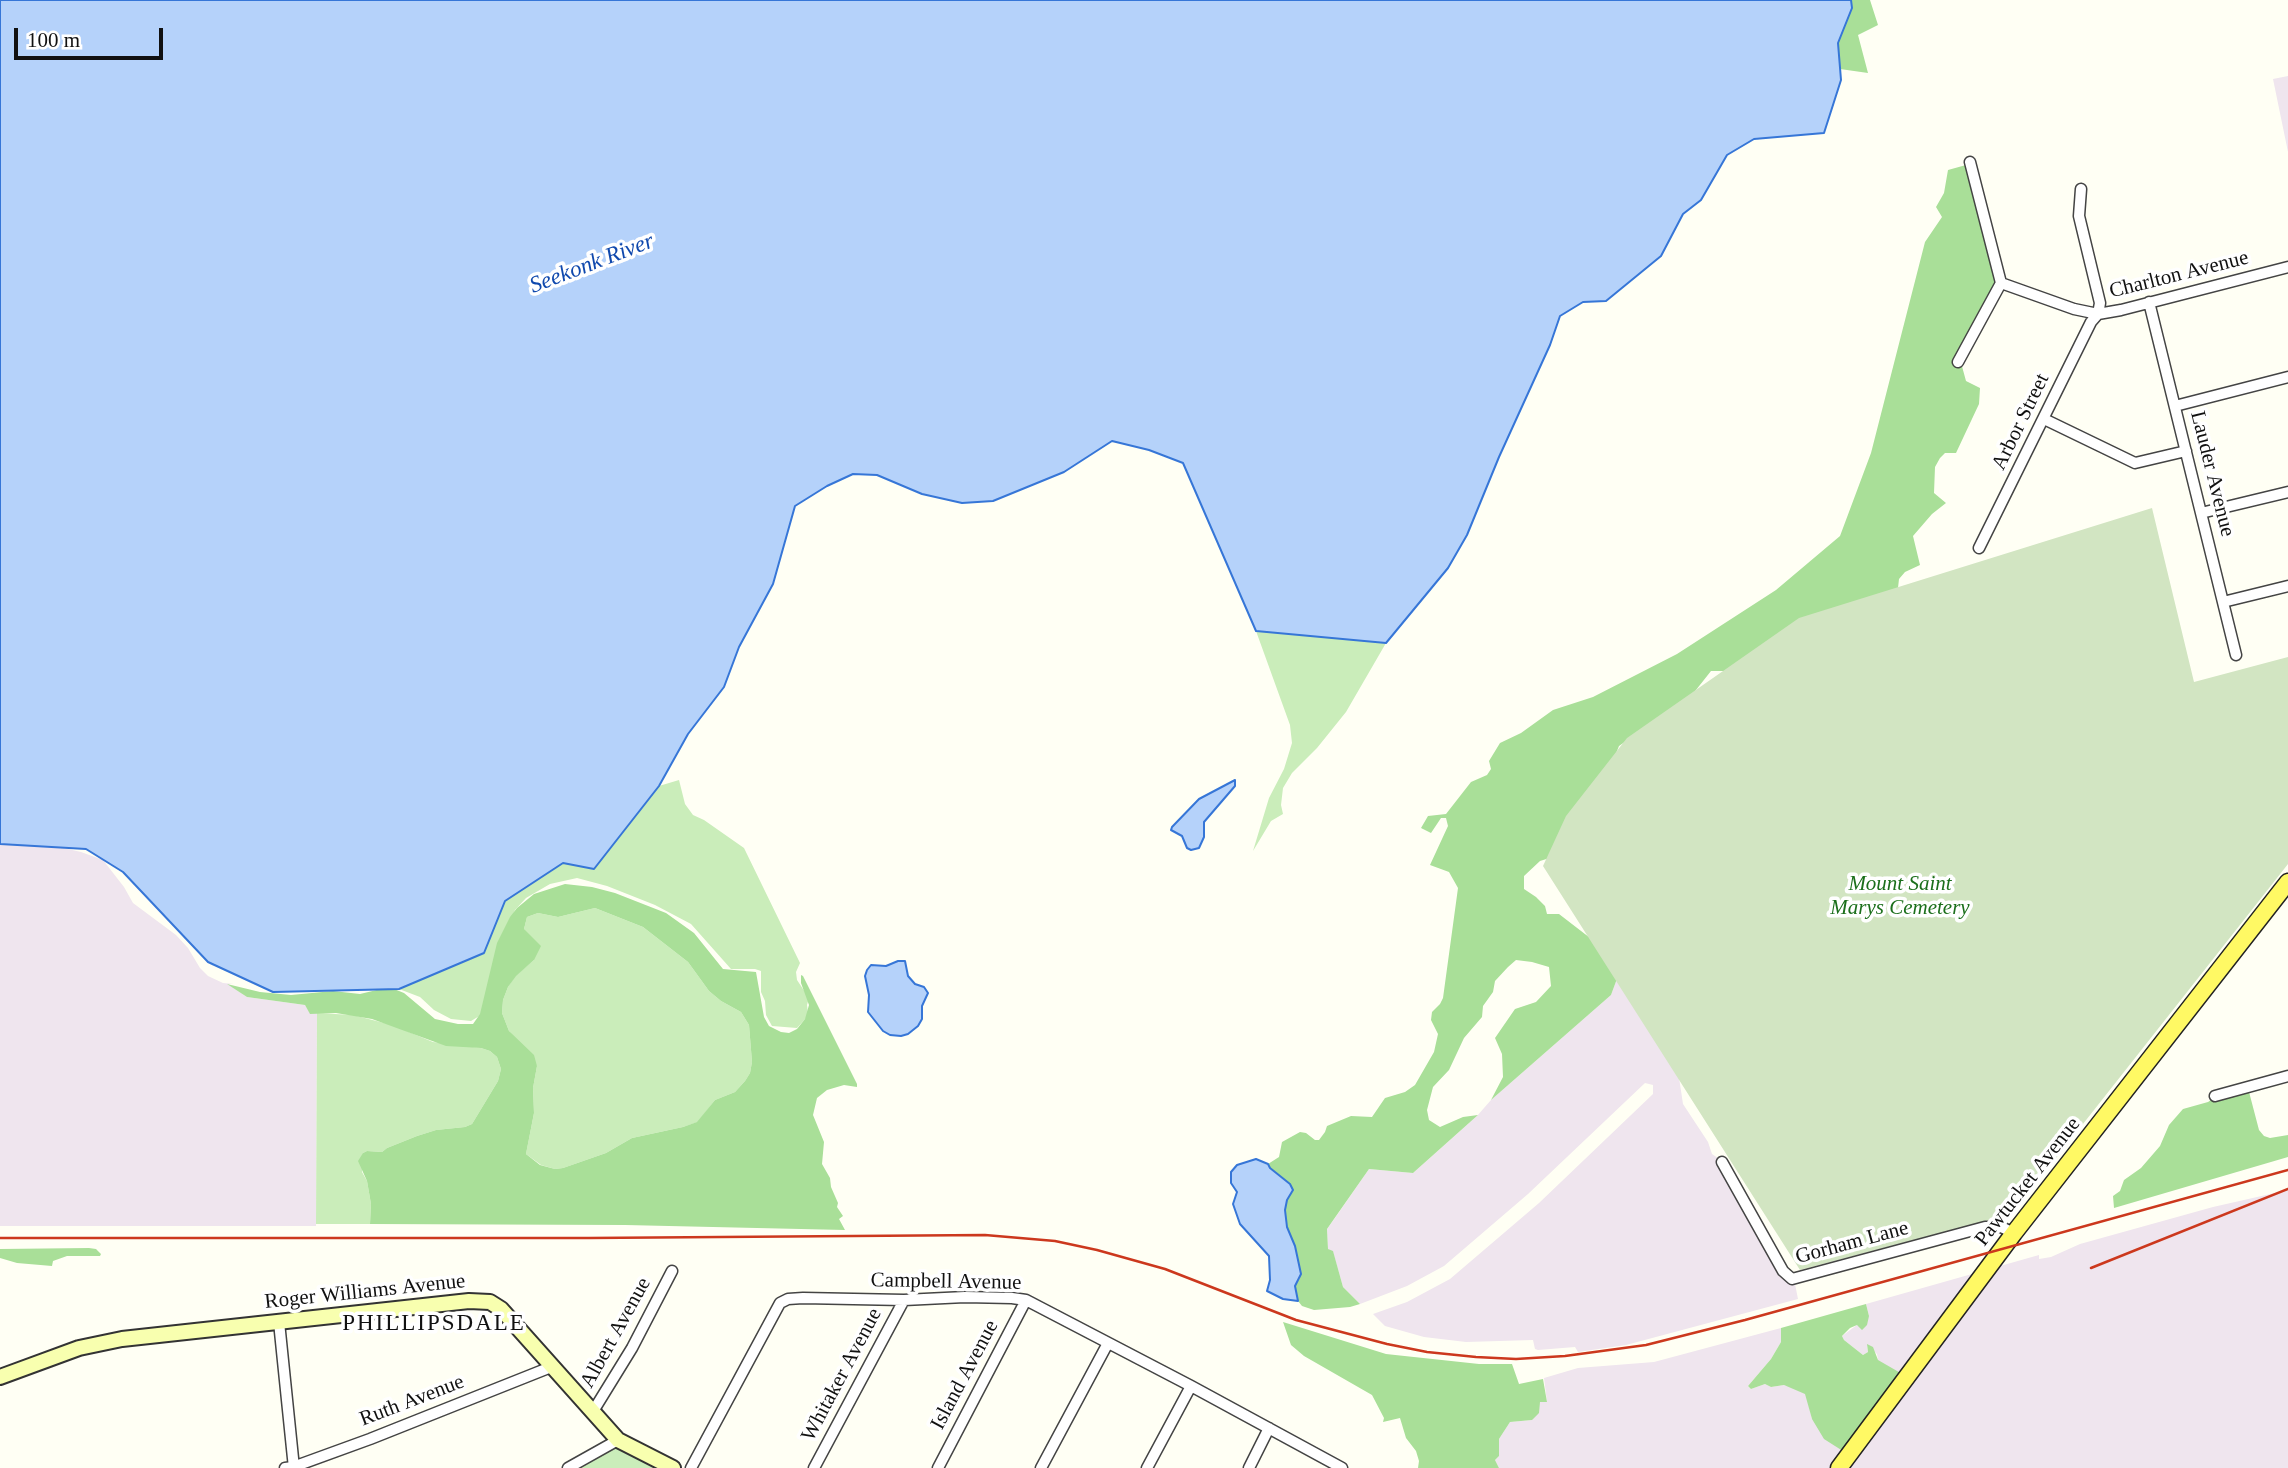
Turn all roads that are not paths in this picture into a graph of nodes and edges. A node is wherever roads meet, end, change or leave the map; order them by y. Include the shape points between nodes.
1 (1970, 162) dead end
2 (2081, 189) dead end
3 (2288, 267) edge
4 (2001, 282) junction
5 (2149, 302) junction
6 (2098, 314) junction
7 (1958, 362) dead end
8 (2288, 377) edge
9 (2175, 406) junction
10 (2044, 419) junction
11 (2186, 451) junction
12 (2288, 492) edge
13 (2201, 513) junction
14 (1979, 548) dead end
15 (2288, 586) edge
16 (2223, 602) junction
17 (2236, 655) dead end
18 (2288, 882) edge
19 (2288, 1076) edge
20 (2216, 1096) dead end
21 (1721, 1162) dead end
22 (2014, 1233) junction
23 (672, 1271) dead end
24 (904, 1300) junction
25 (1026, 1300) junction
26 (279, 1322) junction
27 (1108, 1343) junction
28 (551, 1367) junction
29 (0, 1377) edge
30 (1191, 1386) junction
31 (592, 1413) junction
32 (1269, 1428) junction
33 (618, 1440) junction
34 (285, 1468) edge
35 (293, 1468) edge
36 (568, 1468) edge
37 (673, 1468) edge
38 (691, 1468) edge
39 (814, 1468) edge
40 (938, 1468) edge
41 (1041, 1468) edge
42 (1147, 1468) edge
43 (1248, 1468) edge
44 (1342, 1468) edge
45 (1839, 1468) edge

1 - 4 street
2 - 6 street via 2080,216 2100,303
3 - 5 street, Charlton Avenue
4 - 6 street, Charlton Avenue
4 - 7 street
5 - 6 street, Charlton Avenue
5 - 9 street, Lauder Avenue
6 - 10 street, Arbor Street
8 - 9 street
9 - 11 street, Lauder Avenue
10 - 11 street via 2136,463
10 - 14 street, Arbor Street
11 - 13 street, Lauder Avenue
12 - 13 street
13 - 16 street, Lauder Avenue
15 - 16 street
16 - 17 street, Lauder Avenue
18 - 22 main road, Pawtucket Avenue
19 - 20 street
21 - 22 street, Gorham Lane via 1783,1271 1792,1279 1985,1227
22 - 45 main road, Pawtucket Avenue
23 - 31 street, Albert Avenue
24 - 25 street, Campbell Avenue
24 - 38 street, Campbell Avenue via 803,1298 780,1303
24 - 39 street, Whitaker Avenue
25 - 27 street, Campbell Avenue
25 - 40 street, Island Avenue
26 - 28 main road, Roger Williams Avenue via 490,1302
26 - 29 main road, Roger Williams Avenue via 102,1342
26 - 35 street
27 - 30 street, Campbell Avenue
27 - 41 street
28 - 31 main road, Roger Williams Avenue
28 - 35 street, Ruth Avenue
30 - 32 street, Campbell Avenue
30 - 42 street
31 - 33 main road, Roger Williams Avenue
32 - 43 street
32 - 44 street, Campbell Avenue
33 - 36 street
33 - 37 main road, Roger Williams Avenue
34 - 35 street, Ruth Avenue

